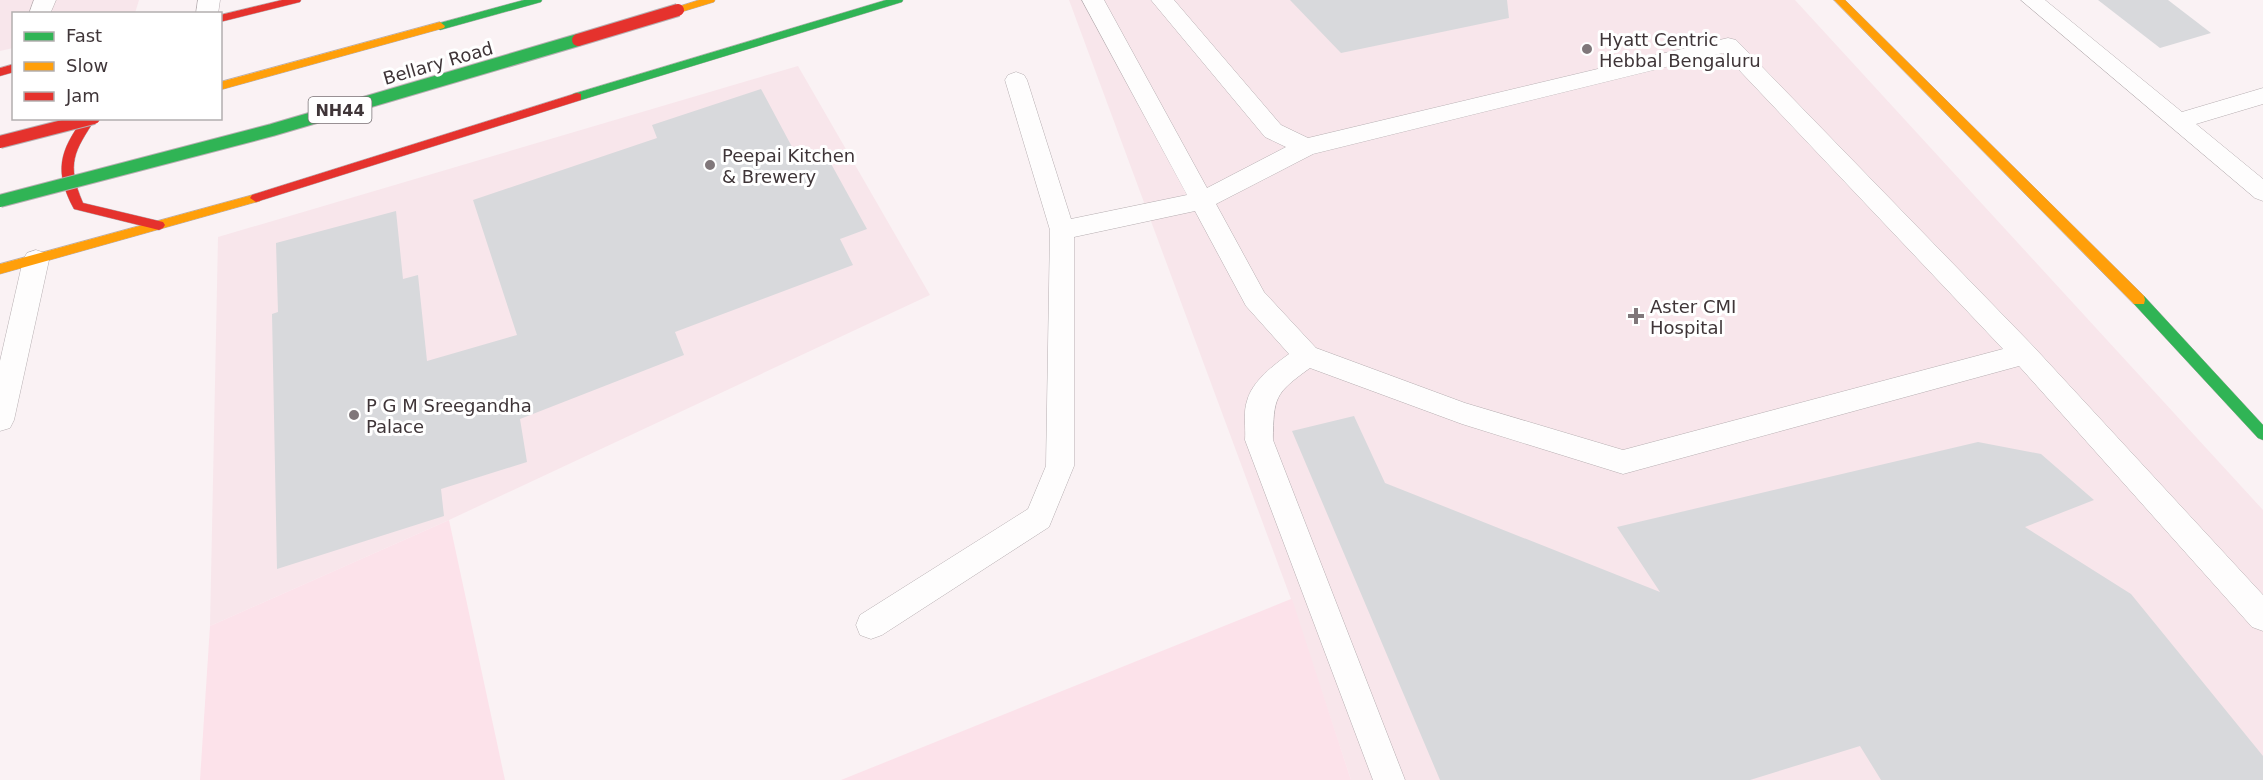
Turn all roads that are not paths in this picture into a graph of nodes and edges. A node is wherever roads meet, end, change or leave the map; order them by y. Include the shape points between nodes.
1 (537, 0) edge
2 (710, 0) edge
3 (898, 0) edge
4 (1093, 0) edge
5 (1162, 0) edge
6 (1839, 0) edge
7 (2032, 0) edge
8 (289, 2) edge
9 (222, 19) edge
10 (222, 33) edge
11 (1016, 80) dead end
12 (222, 86) edge
13 (2263, 96) edge
14 (85, 120) edge
15 (91, 120) edge
16 (2180, 121) junction
17 (0, 142) edge
18 (1306, 147) junction
19 (2263, 192) edge
20 (0, 201) edge
21 (1202, 201) junction
22 (161, 225) junction
23 (1062, 230) junction
24 (36, 260) junction
25 (0, 269) edge
26 (2024, 354) junction
27 (1307, 356) junction
28 (0, 420) edge
29 (2263, 434) edge
30 (2263, 617) edge
31 (871, 625) dead end
32 (1389, 780) edge

1 - 12 main road, Bellary Road
2 - 20 main road, Bellary Road / NH44, bridge via 272,130
3 - 22 main road
4 - 21 lane
5 - 18 lane via 1272,131
6 - 29 main road via 2113,272
7 - 16 lane
8 - 9 main road
8 - 10 main road
11 - 23 lane
13 - 16 lane
14 - 17 main road, bridge
15 - 22 main road via 67,147 65,176 78,206
16 - 19 lane
18 - 21 lane
18 - 26 lane via 1728,45
21 - 23 lane
21 - 27 lane via 1255,299
22 - 24 main road
23 - 31 lane via 1060,466 1039,518
24 - 25 main road
24 - 28 lane
26 - 27 lane via 1623,462 1462,413
26 - 30 lane
27 - 32 lane via 1279,375 1260,401 1259,440

